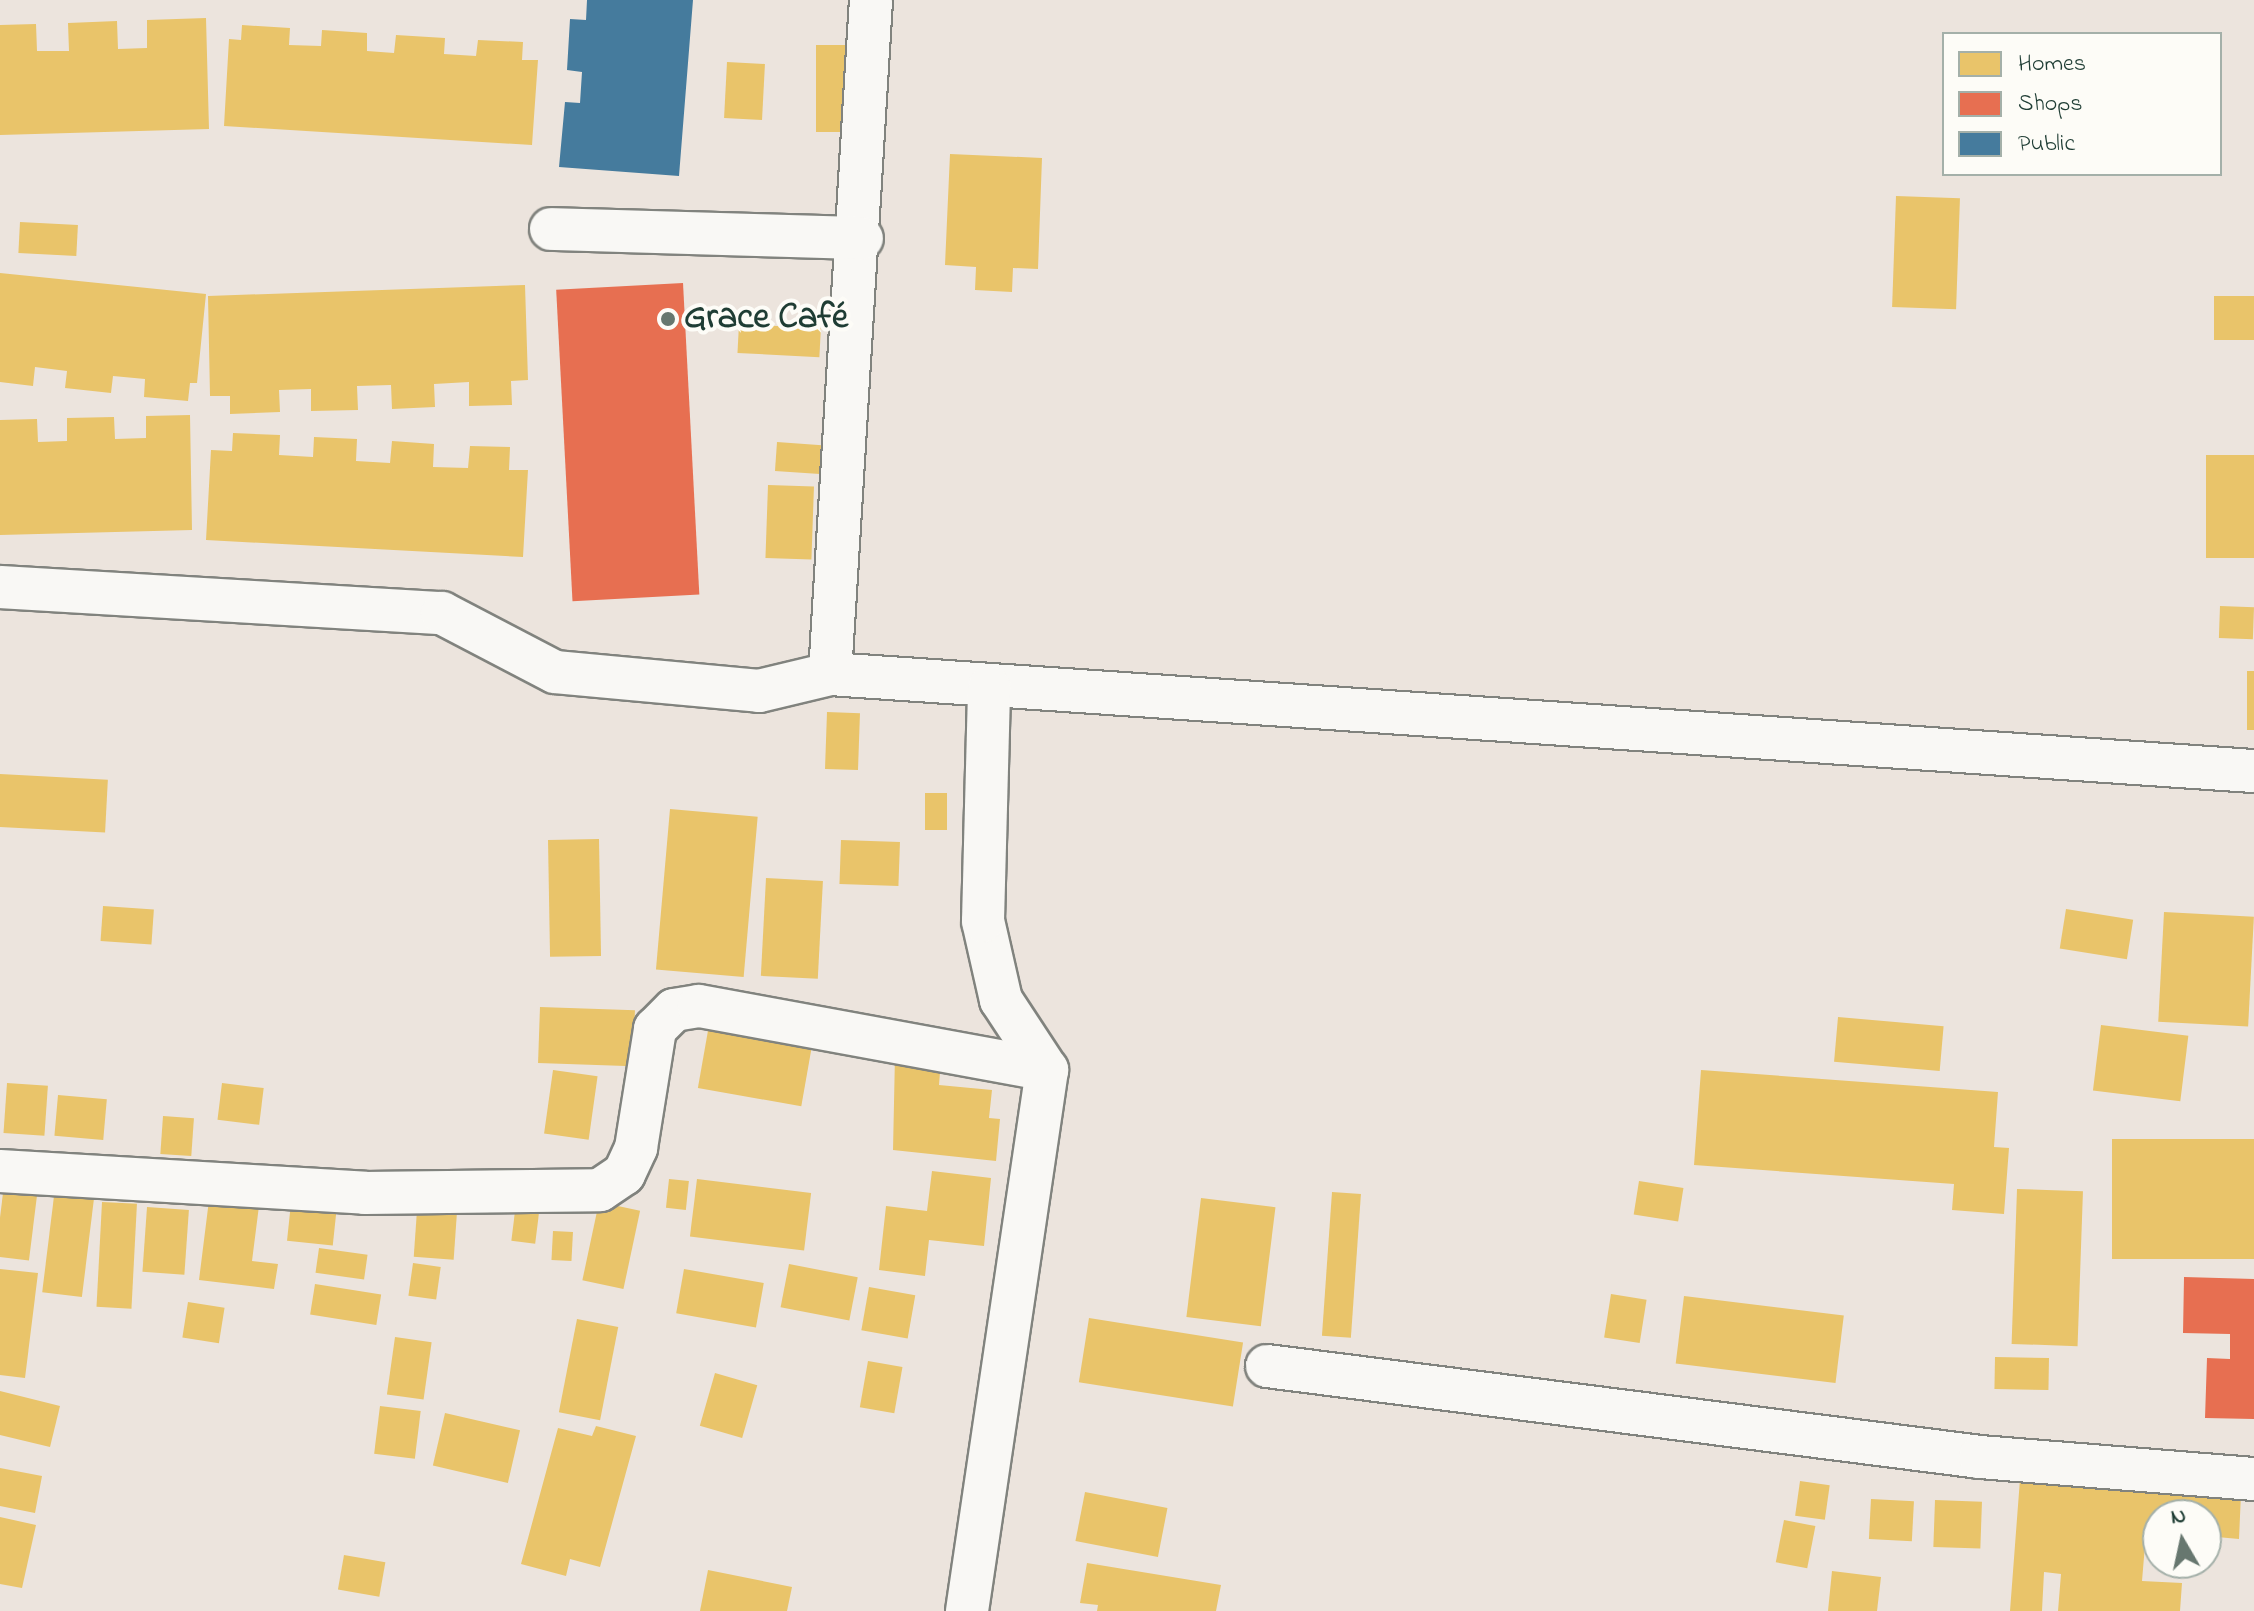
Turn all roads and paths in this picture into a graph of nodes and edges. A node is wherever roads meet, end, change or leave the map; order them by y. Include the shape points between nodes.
1 (871, 0) edge
2 (551, 229) dead end
3 (862, 238) junction
4 (0, 587) edge
5 (830, 674) junction
6 (989, 687) junction
7 (2254, 771) edge
8 (1047, 1070) junction
9 (0, 1171) edge
10 (1267, 1366) dead end
11 (2254, 1479) edge
12 (967, 1611) edge

1 - 3 street
2 - 3 street
3 - 5 street
4 - 5 street via 442,613 555,672 759,691
5 - 6 street
6 - 7 street
6 - 8 street via 983,921 1001,1000
8 - 9 street via 699,1006 674,1010 655,1029 636,1148 624,1174 600,1190 365,1193
8 - 12 street
10 - 11 street via 1980,1457

